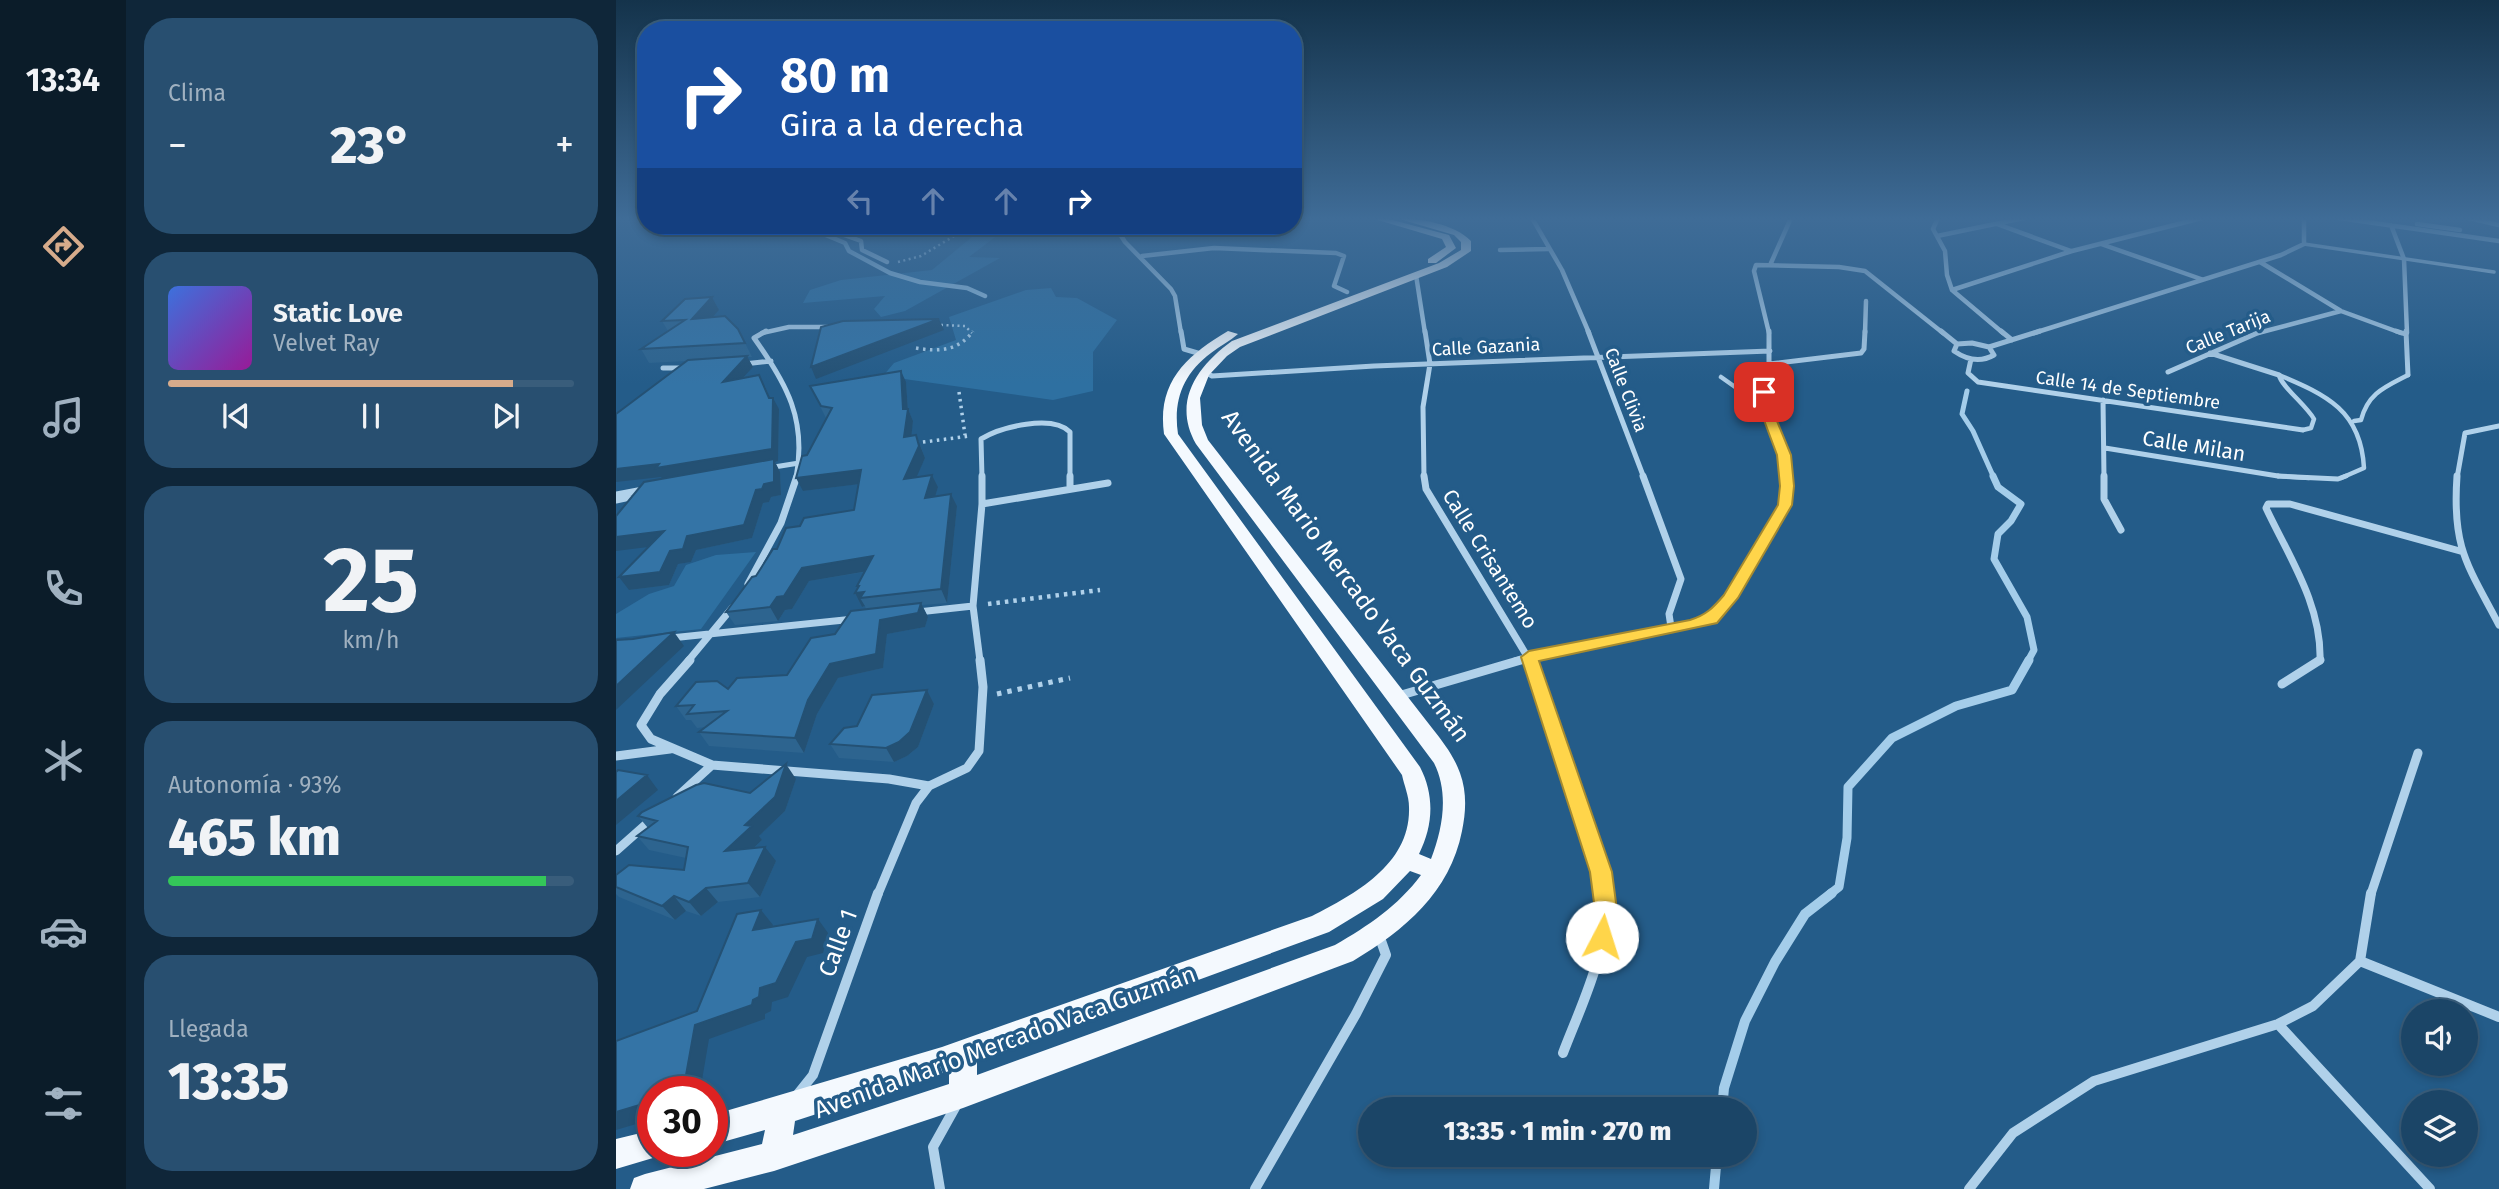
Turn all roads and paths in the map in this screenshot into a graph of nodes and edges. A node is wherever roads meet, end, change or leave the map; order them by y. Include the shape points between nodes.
1 (1156, 273) edge
2 (1338, 273) edge
3 (1409, 273) edge
4 (1410, 273) edge
5 (1411, 273) edge
6 (1564, 273) edge
7 (1755, 273) edge
8 (1868, 273) edge
9 (1947, 273) edge
10 (2003, 273) edge
11 (2185, 273) edge
12 (2220, 273) edge
13 (2279, 273) edge
14 (2404, 273) edge
15 (2201, 279) junction
16 (1952, 290) junction
17 (1347, 292) junction
18 (1866, 301) dead end
19 (2341, 311) junction
20 (941, 326) edge
21 (830, 327) edge
22 (2405, 334) junction
23 (2012, 340) junction
24 (1957, 344) junction
25 (1989, 347) junction
26 (916, 348) dead end
27 (1770, 351) junction
28 (2210, 353) junction
29 (1201, 354) junction
30 (1599, 356) junction
31 (1971, 359) junction
32 (771, 361) junction
33 (740, 364) edge
34 (1430, 364) junction
35 (1769, 364) junction
36 (663, 368) dead end
37 (691, 368) edge
38 (1184, 372) junction
39 (1205, 372) junction
40 (2168, 372) dead end
41 (2279, 375) junction
42 (2408, 375) joint
43 (1721, 377) dead end
44 (959, 392) dead end
45 (1764, 397) junction
46 (2103, 400) junction
47 (2354, 421) junction
48 (2499, 426) edge
49 (2303, 430) joint
50 (965, 435) junction
51 (981, 439) junction
52 (909, 444) edge
53 (2105, 448) junction
54 (799, 463) junction
55 (763, 469) edge
56 (2278, 476) joint
57 (1108, 483) dead end
58 (1070, 489) junction
59 (655, 490) edge
60 (616, 498) edge
61 (982, 504) junction
62 (2121, 530) dead end
63 (2460, 551) junction
64 (746, 587) edge
65 (1100, 590) dead end
66 (738, 599) edge
67 (973, 606) junction
68 (905, 613) edge
69 (864, 618) edge
70 (2499, 625) edge
71 (1671, 627) junction
72 (715, 634) junction
73 (666, 639) edge
74 (1529, 657) junction
75 (1070, 678) dead end
76 (2282, 684) dead end
77 (1396, 696) junction
78 (982, 697) junction
79 (1367, 708) junction
80 (671, 749) junction
81 (2418, 753) dead end
82 (616, 756) edge
83 (712, 765) junction
84 (929, 786) junction
85 (616, 851) edge
86 (1406, 859) junction
87 (1438, 872) junction
88 (1378, 934) junction
89 (2360, 961) junction
90 (2499, 1017) edge
91 (2278, 1024) junction
92 (963, 1051) junction
93 (1563, 1054) dead end
94 (963, 1094) junction
95 (783, 1111) junction
96 (728, 1126) edge
97 (637, 1149) edge
98 (616, 1154) edge
99 (774, 1156) junction
100 (645, 1189) edge
101 (940, 1189) edge
102 (1255, 1189) edge
103 (1969, 1189) edge
104 (2430, 1189) edge

1 - 29 street via 1175,296 1184,349
2 - 17 street via 1334,286
3 - 17 main road, Avenida Mario Mercado Vaca Guzmán
4 - 39 main road, Avenida Mario Mercado Vaca Guzmán via 1248,338
5 - 34 street, Calle Crisantemo
6 - 30 street, Calle Clivia
7 - 27 street
8 - 24 street
9 - 16 street
10 - 16 street
11 - 15 street
12 - 15 street
13 - 19 street
14 - 22 street
15 - 23 street
16 - 23 street
17 - 29 main road, Avenida Mario Mercado Vaca Guzmán via 1253,325
18 - 35 street via 1861,353
19 - 22 street
19 - 28 street, Calle Tarija via 2266,329
20 - 26 path via 965,326 973,331 960,344 941,352
21 - 32 street via 759,333 754,338
22 - 42 street
23 - 25 street
24 - 25 street
24 - 31 street via 1953,348 1956,354
25 - 31 street via 1993,357
27 - 30 street, Calle Gazania
27 - 35 street
28 - 40 street, Calle Tarija
28 - 41 street
29 - 38 main road, Avenida Mario Mercado Vaca Guzmán
30 - 34 street, Calle Gazania
30 - 71 street, Calle Clivia via 1681,579 1668,611
31 - 46 street, Calle 14 de Septiembre via 1968,373 1978,382
32 - 33 street
32 - 54 street via 795,410
34 - 39 street, Calle Gazania via 1212,376
34 - 74 street, Calle Crisantemo via 1423,407 1426,489
35 - 45 street
36 - 37 street
38 - 39 main road
38 - 79 main road, Avenida Mario Mercado Vaca Guzmán via 1168,410 1177,446
39 - 77 main road, Avenida Mario Mercado Vaca Guzmán via 1194,388 1191,417 1201,441
41 - 47 lane via 2319,393
41 - 49 lane via 2314,419 2311,428
42 - 47 lane via 2370,396 2361,420
43 - 45 lane via 1745,394
44 - 50 path
45 - 71 street via 1784,455 1785,505 1718,612 1711,619
46 - 49 street, Calle 14 de Septiembre
46 - 53 street
47 - 56 lane via 2365,448 2364,468 2338,479
48 - 63 street via 2465,433 2460,446 2455,514
50 - 51 path
50 - 52 path
51 - 58 street via 996,431 1038,423 1065,426 1069,432
51 - 61 street
53 - 56 street, Calle Milan
53 - 62 street via 2104,499
54 - 55 street
54 - 64 street via 786,516
57 - 58 street
58 - 61 street
59 - 60 street
61 - 67 street
63 - 70 street
63 - 76 street via 2290,504 2268,504 2309,602 2322,648 2319,662
65 - 67 path
66 - 72 street
67 - 68 street
67 - 78 street
69 - 72 street
71 - 74 street
72 - 73 street
72 - 80 street via 650,707 641,725 651,739
74 - 77 street
74 - 93 street, Calle Crisantemo via 1601,872 1607,918 1592,976
75 - 78 path
77 - 79 main road
77 - 87 main road, Avenida Mario Mercado Vaca Guzmán via 1448,769 1455,794 1451,841
78 - 84 street via 979,751 967,768
79 - 86 main road, Avenida Mario Mercado Vaca Guzmán via 1412,773 1420,805 1418,830
80 - 82 street
80 - 83 street
81 - 89 street via 2368,903
83 - 84 street
83 - 85 street
84 - 95 street, Calle 1 via 916,803 872,908 813,1075
86 - 87 main road
86 - 92 main road, Avenida Mario Mercado Vaca Guzmán via 1365,901 1320,924
87 - 88 main road, Avenida Mario Mercado Vaca Guzmán via 1413,904
88 - 94 main road, Avenida Mario Mercado Vaca Guzmán via 1344,953
88 - 102 street via 1386,955
89 - 90 street
89 - 91 street via 2313,1006
91 - 103 street via 2094,1081 2013,1133
91 - 104 street
92 - 94 main road
92 - 95 main road, Avenida Mario Mercado Vaca Guzmán
94 - 99 main road, Avenida Mario Mercado Vaca Guzmán
94 - 101 street via 933,1147
95 - 96 main road, Avenida Mario Mercado Vaca Guzmán
95 - 99 main road
97 - 98 main road
99 - 100 main road, Avenida Mario Mercado Vaca Guzmán

